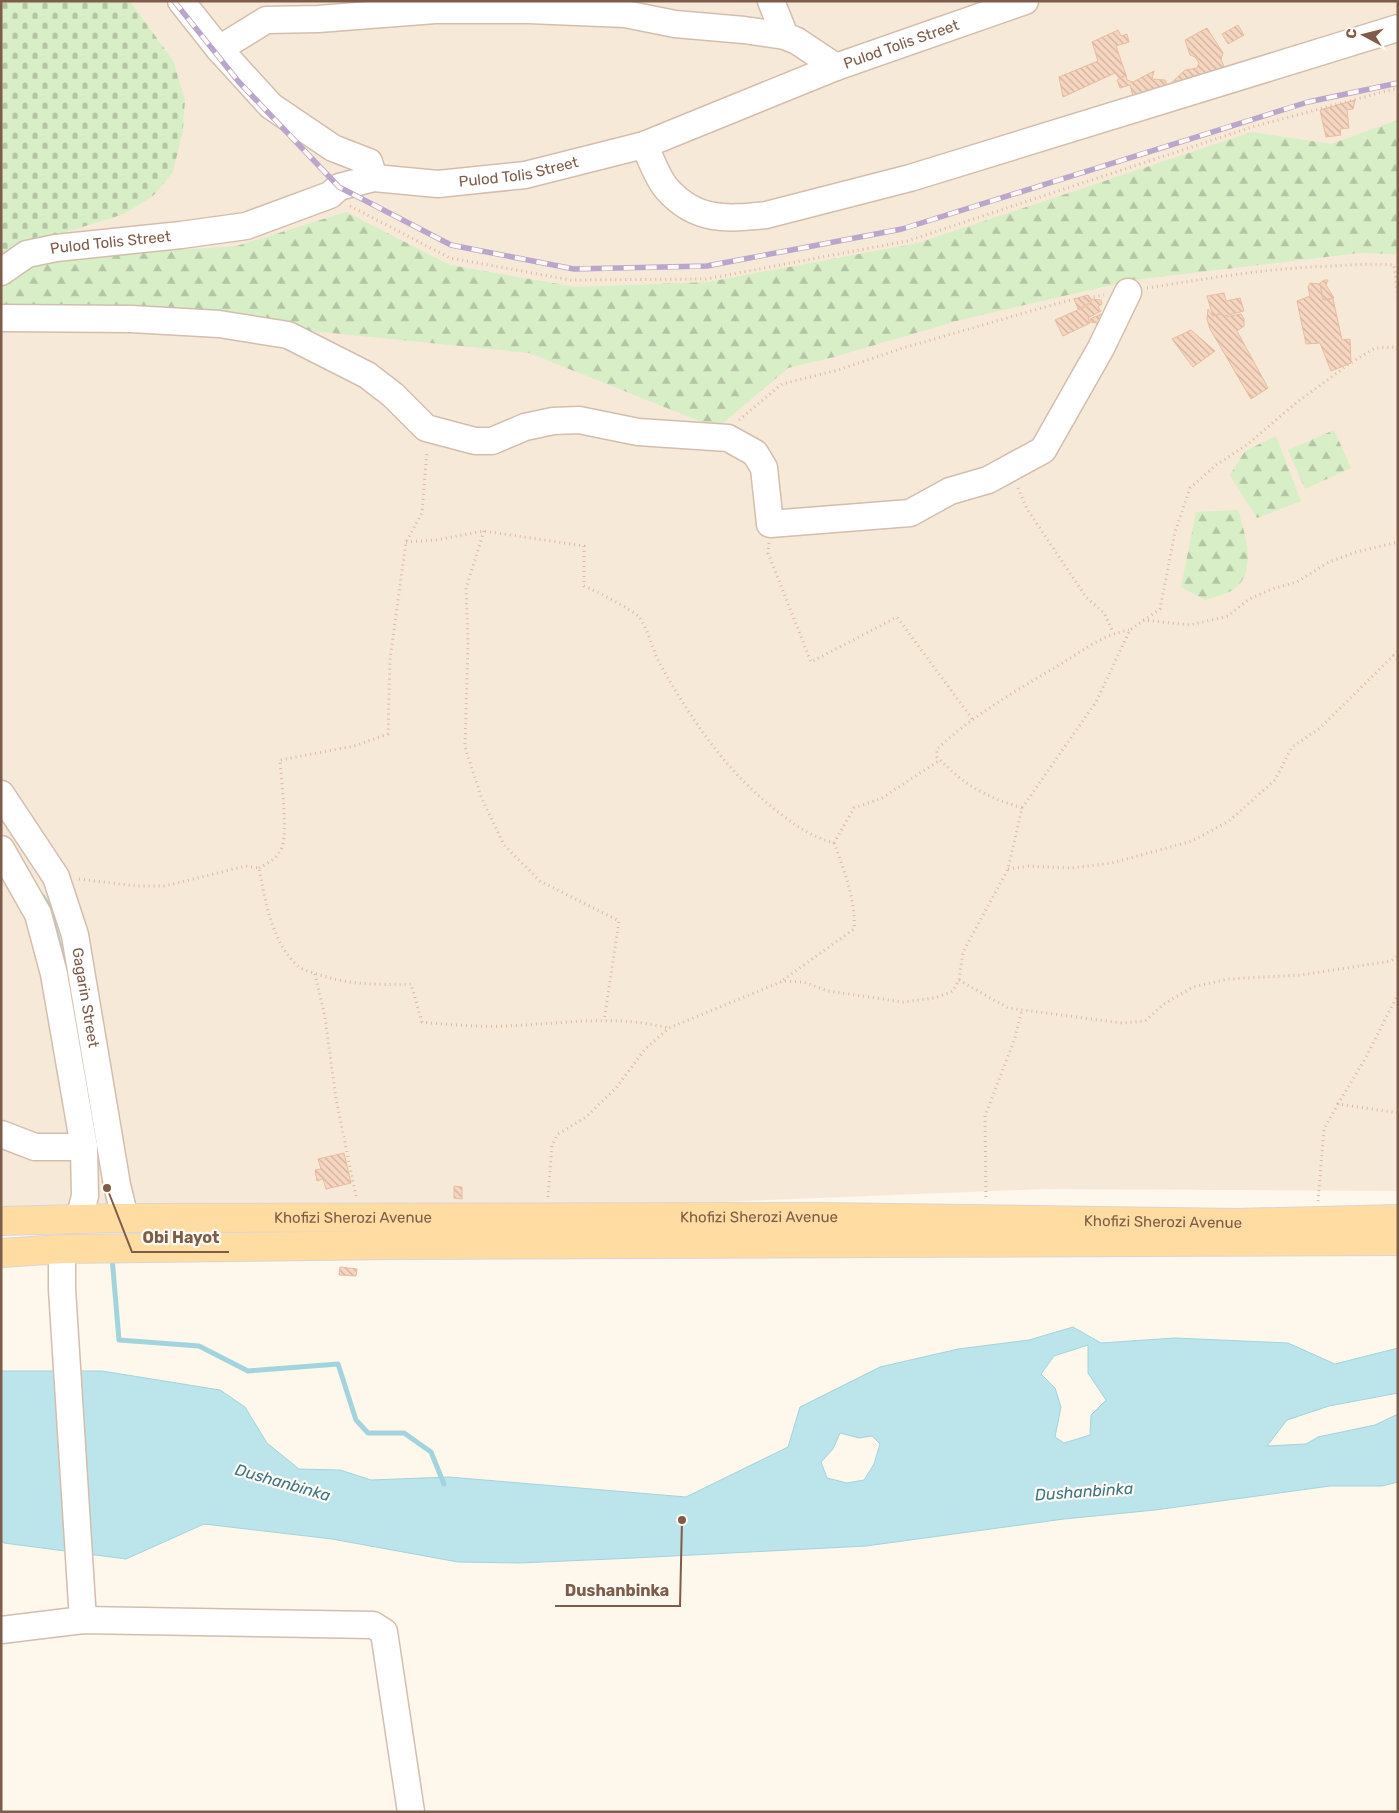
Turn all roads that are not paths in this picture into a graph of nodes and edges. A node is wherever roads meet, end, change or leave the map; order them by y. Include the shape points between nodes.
1 (182, 1) edge
2 (771, 1) edge
3 (1019, 3) edge
4 (488, 5) edge
5 (1398, 28) edge
6 (785, 36) junction
7 (219, 49) junction
8 (836, 67) junction
9 (644, 145) junction
10 (374, 178) junction
11 (1, 272) edge
12 (1128, 292) road end
13 (1, 318) edge
14 (1, 794) edge
15 (2, 850) edge
16 (1, 1134) edge
17 (84, 1147) junction
18 (122, 1218) junction
19 (83, 1219) junction
20 (1398, 1219) edge
21 (1, 1221) edge
22 (1398, 1241) edge
23 (62, 1249) junction
24 (1, 1253) edge
25 (83, 1620) junction
26 (1, 1630) edge
27 (412, 1812) edge

1 - 7 street
2 - 6 street
3 - 8 street, Pulod Tolis Street
4 - 6 street via 625,14 675,24
4 - 7 street via 318,19 266,20
5 - 9 street via 910,178 766,215 742,218 706,216 684,204 666,188
6 - 8 street via 797,40
7 - 10 street via 271,106 333,148 369,162
8 - 9 street, Pulod Tolis Street
9 - 10 street, Pulod Tolis Street via 525,175 438,184
10 - 11 street, Pulod Tolis Street via 339,187 330,195 246,226 56,248 27,254
12 - 13 street via 1101,348 1043,450 988,480 950,491 910,513 770,524 764,468 755,453 728,438 638,432 579,420 525,427 492,441 476,440 426,428 393,395 366,375 288,335 219,324
14 - 18 street, Gagarin Street via 56,877 75,935
15 - 17 street via 38,914 54,974
16 - 17 street via 35,1147
17 - 19 street via 86,1196
18 - 19 main road, Khofizi Sherozi Avenue
18 - 20 main road, Khofizi Sherozi Avenue via 823,1217 1236,1223
19 - 21 main road, Khofizi Sherozi Avenue
22 - 23 main road, Khofizi Sherozi Avenue
23 - 24 main road
23 - 25 street
25 - 26 street
25 - 27 street via 373,1625 384,1632

